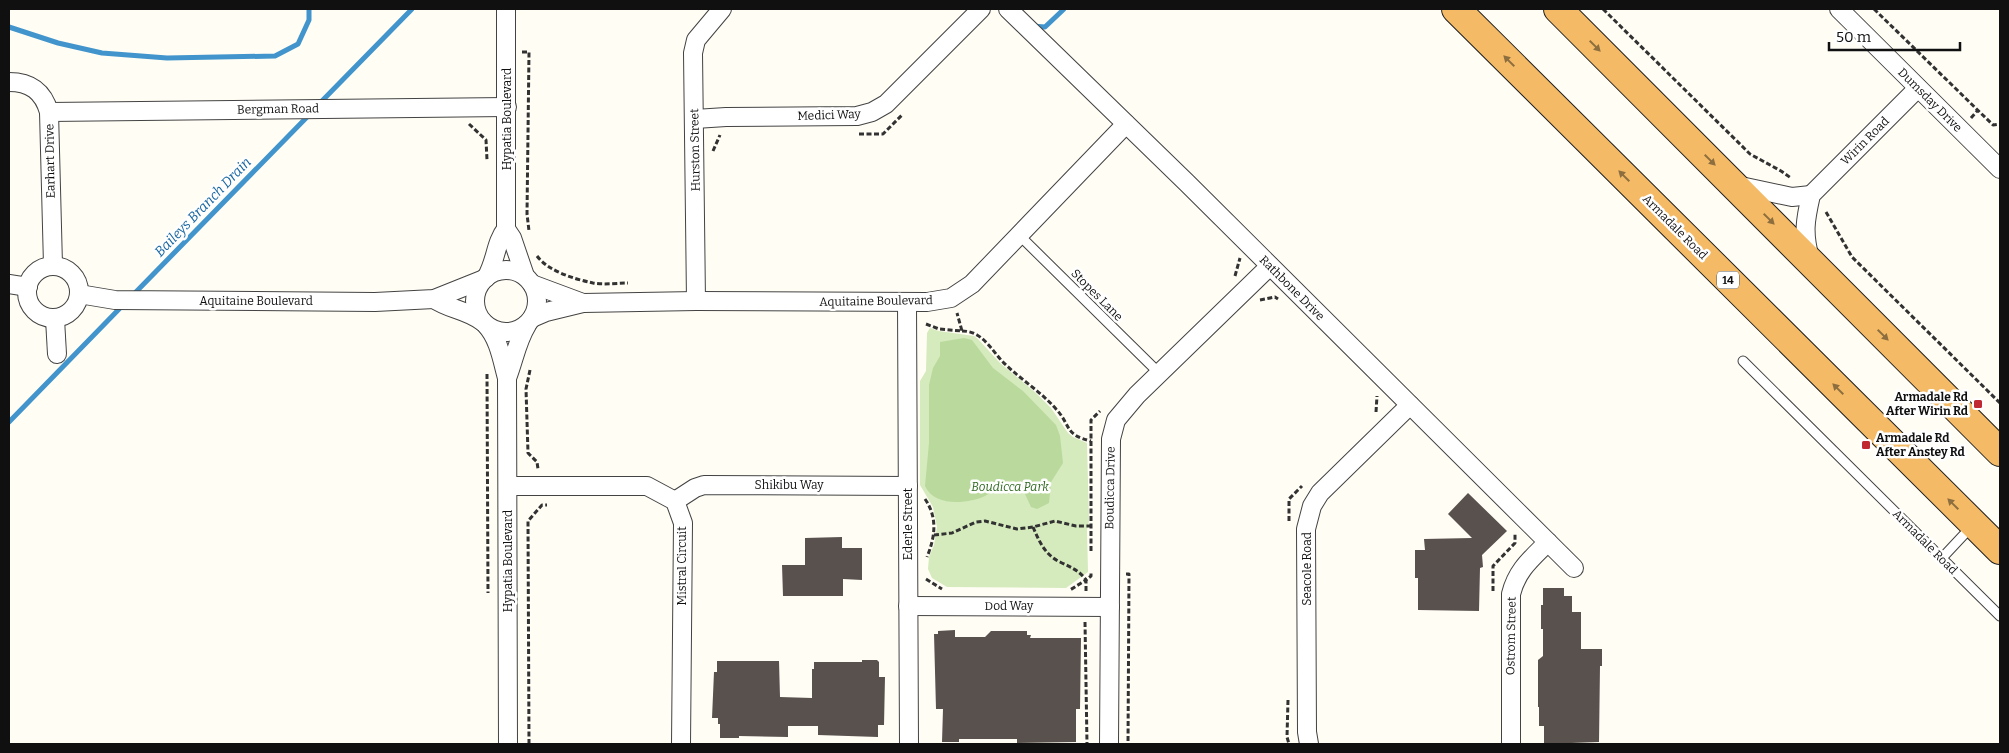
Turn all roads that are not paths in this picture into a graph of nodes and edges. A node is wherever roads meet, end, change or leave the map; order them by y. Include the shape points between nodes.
1 (506, 9) edge
2 (722, 9) edge
3 (981, 9) edge
4 (1008, 9) edge
5 (1456, 9) edge
6 (1558, 9) edge
7 (1839, 9) edge
8 (9, 82) edge
9 (1918, 88) junction
10 (507, 107) junction
11 (49, 112) junction
12 (695, 119) junction
13 (1126, 124) junction
14 (1998, 164) edge
15 (1735, 185) junction
16 (1811, 195) junction
17 (506, 229) junction
18 (1018, 234) junction
19 (1810, 262) junction
20 (53, 265) junction
21 (1270, 266) junction
22 (485, 278) junction
23 (529, 280) junction
24 (9, 284) edge
25 (28, 287) junction
26 (79, 294) junction
27 (434, 299) junction
28 (696, 301) junction
29 (583, 303) junction
30 (907, 303) junction
31 (55, 319) junction
32 (529, 322) junction
33 (485, 323) junction
34 (58, 354) dead end
35 (1743, 361) dead end
36 (1159, 373) junction
37 (507, 378) junction
38 (1404, 410) junction
39 (2000, 452) edge
40 (508, 486) junction
41 (908, 486) junction
42 (675, 501) junction
43 (1974, 524) junction
44 (1548, 542) junction
45 (2000, 550) edge
46 (1942, 558) junction
47 (1574, 568) dead end
48 (908, 606) junction
49 (1110, 607) junction
50 (2000, 616) edge
51 (508, 744) edge
52 (680, 744) edge
53 (910, 744) edge
54 (1110, 744) edge
55 (1309, 744) edge
56 (1511, 744) edge

1 - 10 street, Hypatia Boulevard
2 - 12 street, Hurston Street via 696,40 693,53
3 - 12 street, Medici Way via 886,104 872,112 857,116
4 - 13 street, Rathbone Drive
43 -> 5 highway, Armadale Road / 14
6 -> 15 highway
7 - 9 street, Dumsday Drive
8 - 11 street, Earhart Drive via 30,85 46,101
9 - 14 street, Dumsday Drive
9 - 16 street, Wirin Road
10 - 11 street, Bergman Road
10 - 17 street, Hypatia Boulevard
11 - 20 street, Earhart Drive
12 - 28 street, Hurston Street
13 - 18 street, Aquitaine Boulevard
13 - 21 street, Rathbone Drive
15 - 16 street via 1792,196
15 -> 19 highway
16 - 19 street via 1805,239
17 - 22 street, Hypatia Boulevard
17 - 23 street, Hypatia Boulevard via 523,247
18 - 30 street, Aquitaine Boulevard via 972,284 951,298
18 - 36 lane, Stopes Lane
19 -> 39 highway
20 - 25 street via 36,272
20 - 26 street via 71,274
21 - 36 street, Boudicca Drive
21 - 38 street, Rathbone Drive
22 - 23 street via 505,270
22 - 27 street, Aquitaine Boulevard
22 - 33 street via 475,300
23 - 29 street
23 - 32 street via 537,301
24 - 25 street
25 - 31 street via 34,311
26 - 27 street, Aquitaine Boulevard via 115,300 375,302
26 - 31 street via 71,310
27 - 33 street, Aquitaine Boulevard via 444,306 466,311
28 - 29 street, Aquitaine Boulevard
28 - 30 street, Aquitaine Boulevard
29 - 32 street via 546,312
30 - 41 street, Ederle Street
31 - 34 street
32 - 33 street via 511,332 494,329
32 - 37 street via 519,340
33 - 37 street via 492,331
35 - 46 lane, Armadale Road
36 - 49 street, Boudicca Drive via 1116,420 1111,440
37 - 40 street, Hypatia Boulevard
38 - 44 street, Rathbone Drive
38 - 55 street, Seacole Road via 1320,493 1312,506 1306,529
40 - 42 street via 647,486
40 - 51 street, Hypatia Boulevard
41 - 42 street, Shikibu Way via 704,485
41 - 48 street, Ederle Street
42 - 52 street, Mistral Circuit via 683,523
43 - 45 highway, Armadale Road / 14
43 - 46 lane
44 - 47 street, Rathbone Drive
44 - 56 street, Ostrom Street via 1514,579 1511,594
46 - 50 lane, Armadale Road
48 - 49 street, Dod Way
48 - 53 street, Ederle Street
49 - 54 street, Boudicca Drive

